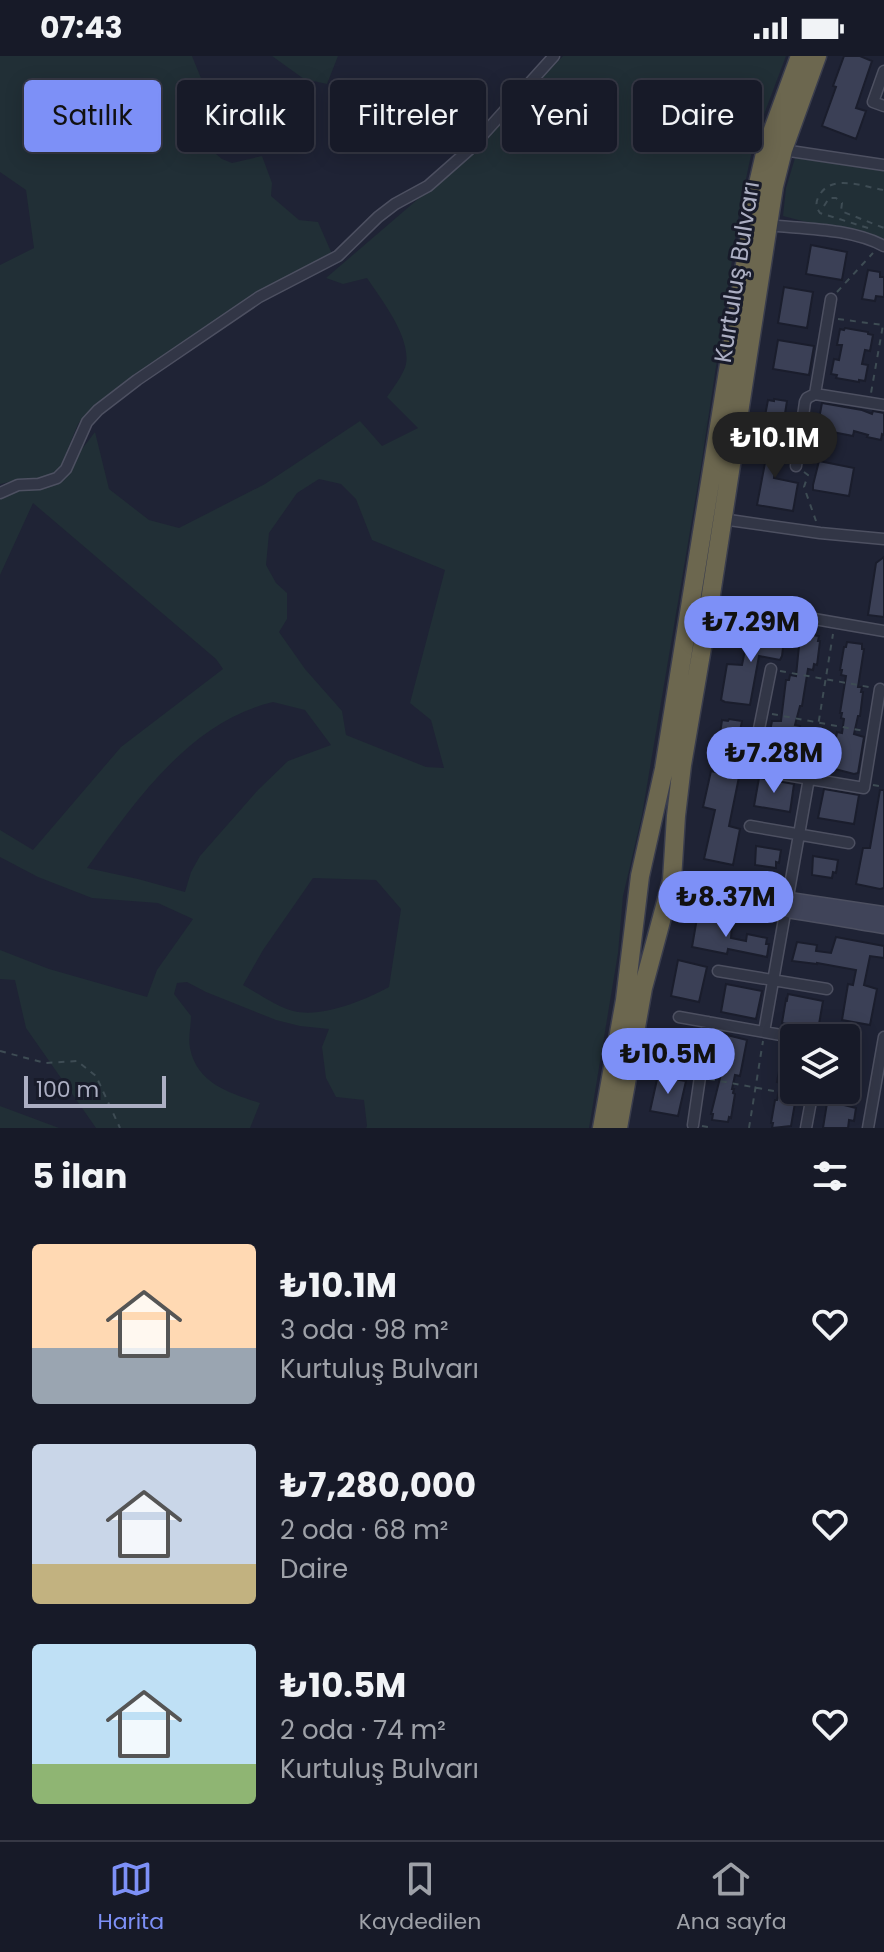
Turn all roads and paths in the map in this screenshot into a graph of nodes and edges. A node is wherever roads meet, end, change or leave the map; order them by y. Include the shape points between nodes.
1 (554, 56) edge
2 (800, 56) edge
3 (817, 56) edge
4 (884, 71) edge
5 (884, 106) edge
6 (783, 150) junction
7 (884, 165) edge
8 (884, 190) edge
9 (824, 206) dead end
10 (767, 225) junction
11 (884, 228) edge
12 (872, 230) dead end
13 (882, 246) edge
14 (831, 299) joint
15 (828, 317) junction
16 (883, 326) edge
17 (815, 394) junction
18 (869, 402) junction
19 (884, 405) edge
20 (796, 466) joint
21 (0, 493) edge
22 (722, 519) junction
23 (820, 533) junction
24 (884, 539) edge
25 (710, 601) junction
26 (835, 622) junction
27 (884, 631) edge
28 (771, 669) joint
29 (826, 679) junction
30 (880, 689) joint
31 (763, 712) junction
32 (819, 722) junction
33 (873, 732) junction
34 (809, 778) junction
35 (750, 826) dead end
36 (799, 836) junction
37 (849, 843) dead end
38 (640, 876) junction
39 (672, 880) junction
40 (637, 896) junction
41 (667, 901) junction
42 (786, 905) junction
43 (884, 914) edge
44 (884, 926) edge
45 (718, 971) dead end
46 (773, 979) junction
47 (827, 989) dead end
48 (679, 1017) dead end
49 (708, 1022) junction
50 (764, 1032) junction
51 (780, 1035) edge
52 (884, 1037) edge
53 (0, 1051) edge
54 (700, 1077) junction
55 (755, 1088) junction
56 (780, 1091) edge
57 (810, 1104) edge
58 (693, 1125) dead end
59 (120, 1128) edge
60 (602, 1128) edge
61 (618, 1128) edge
62 (749, 1128) edge
63 (806, 1128) edge
64 (868, 1128) edge

1 - 21 street via 470,149 428,186 378,217 338,256 259,297 98,410 57,478
2 - 38 highway, Kurtuluş Bulvarı via 759,176 664,769
3 - 6 highway, Kurtuluş Bulvarı
4 - 5 street via 873,102
6 - 7 street
6 - 10 highway, Kurtuluş Bulvarı
8 - 12 path via 837,182 818,197 820,213
9 - 11 path via 836,198 841,211
10 - 13 street via 852,235
10 - 22 highway, Kurtuluş Bulvarı
13 - 14 path
14 - 15 street
15 - 16 path
15 - 17 street
16 - 18 path
17 - 18 street
17 - 20 street via 805,402
18 - 19 street
20 - 23 path via 808,475 804,487
22 - 23 street
22 - 25 highway, Kurtuluş Bulvarı
23 - 24 street
25 - 26 street
25 - 39 highway, Kurtuluş Bulvarı via 682,765
26 - 27 street
26 - 29 path
28 - 29 path
28 - 31 street
29 - 30 path
29 - 32 path
30 - 33 street
31 - 32 path
31 - 34 street via 751,769
32 - 33 path
32 - 34 path
33 - 34 street via 864,788
34 - 36 street
35 - 36 street
36 - 37 street
36 - 42 street
38 - 39 highway via 654,873
38 - 40 highway
39 - 41 highway
39 - 42 street
40 - 41 highway via 649,903
40 - 60 highway
41 - 42 street
41 - 61 highway via 643,988
42 - 43 street
42 - 44 street
42 - 46 street
45 - 46 street
46 - 47 street
46 - 50 street
48 - 49 street
49 - 50 street
49 - 54 street
50 - 51 street
50 - 55 path
52 - 64 street
53 - 59 path via 45,1063 77,1061 96,1076
54 - 55 path
54 - 58 street
55 - 56 path
55 - 62 path
57 - 63 street

